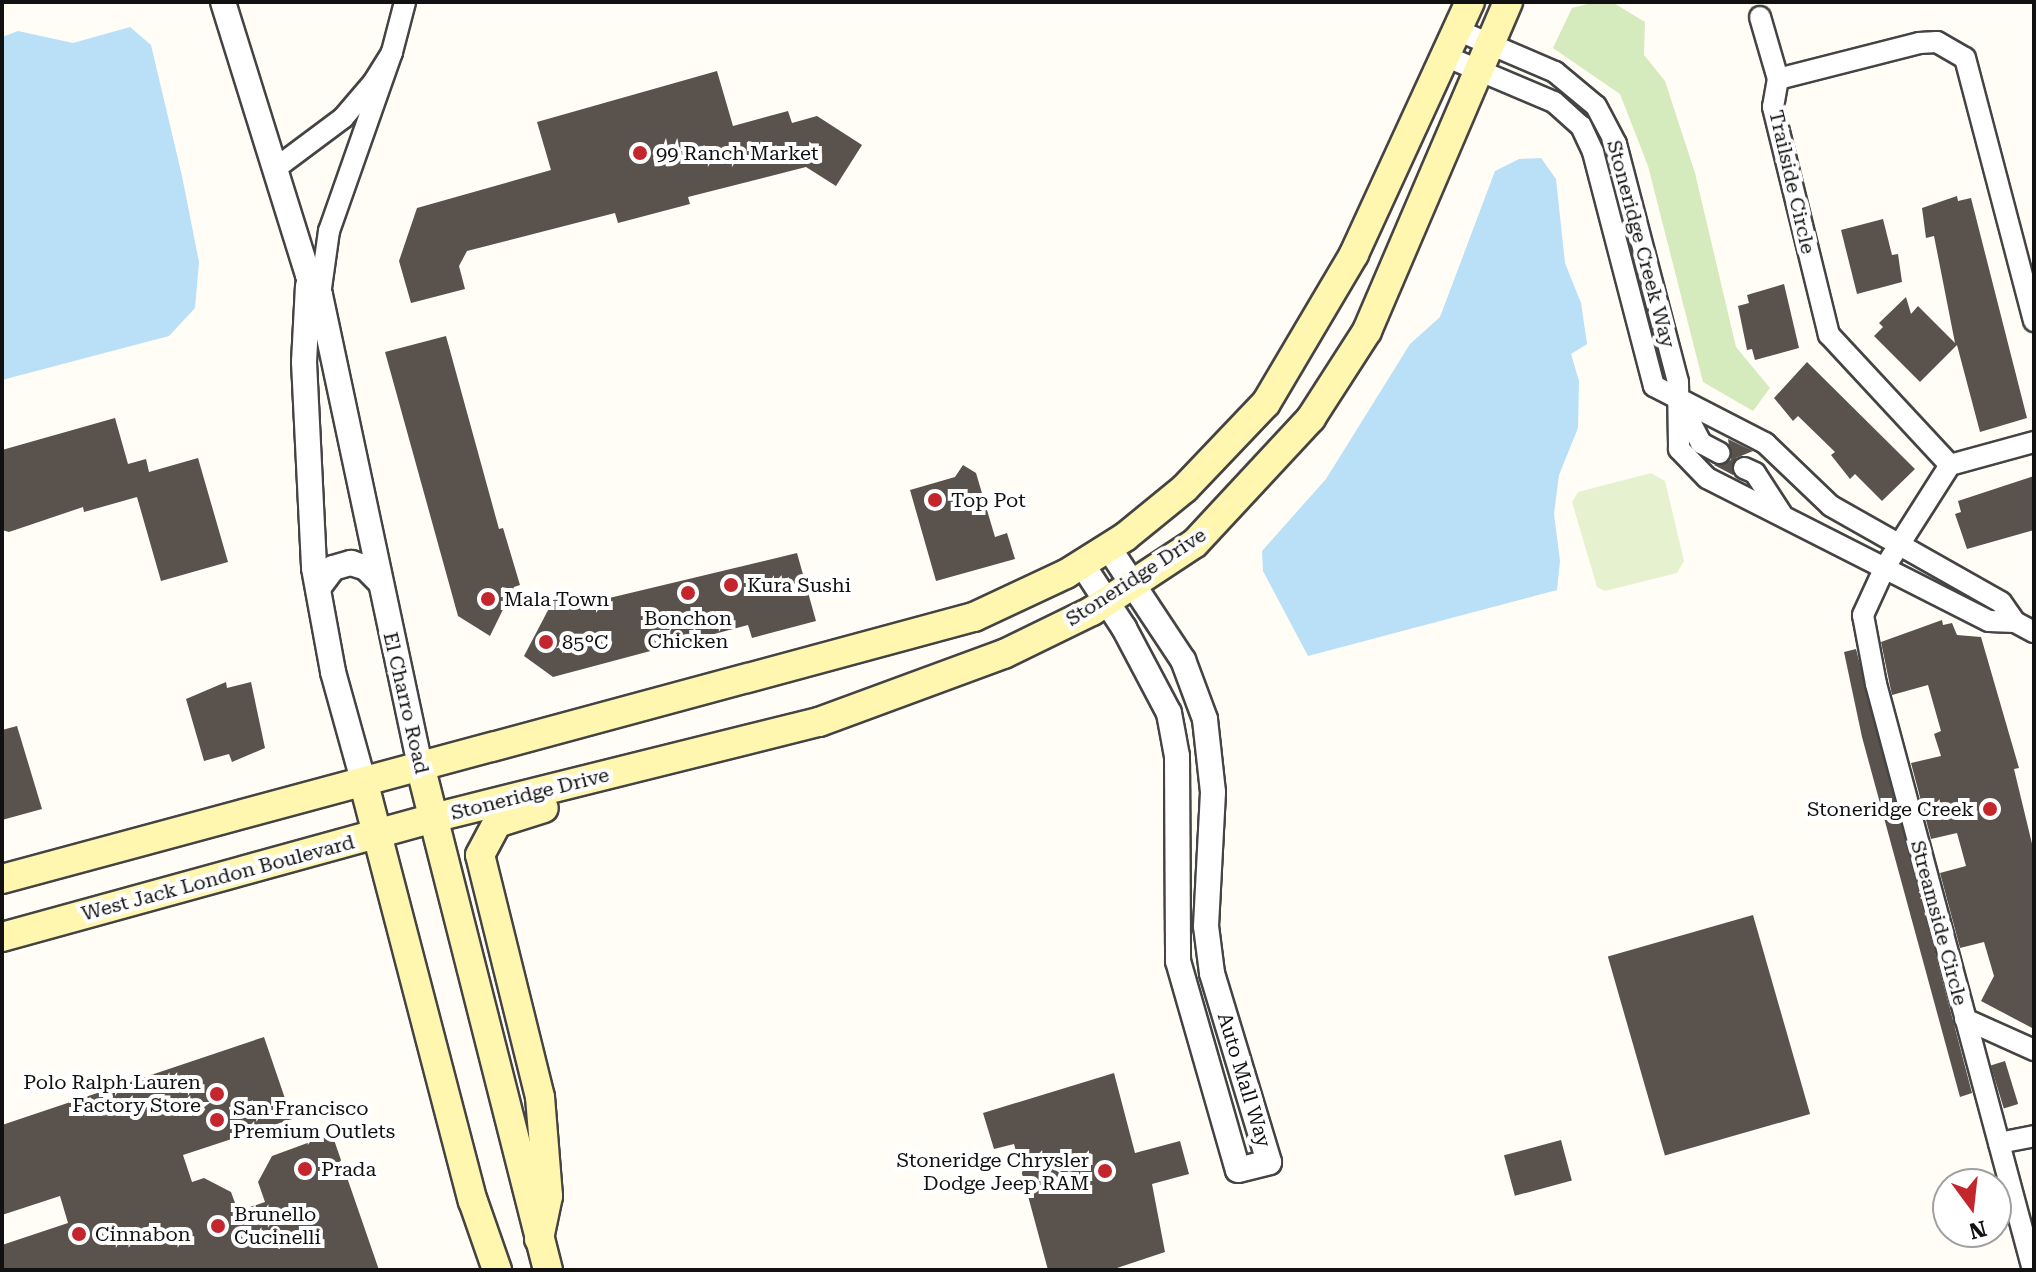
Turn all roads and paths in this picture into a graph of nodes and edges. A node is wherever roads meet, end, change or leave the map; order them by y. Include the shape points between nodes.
1 (223, 2) edge
2 (405, 2) edge
3 (1470, 2) edge
4 (1508, 2) edge
5 (1760, 17) dead end
6 (1457, 30) junction
7 (1490, 42) junction
8 (392, 52) junction
9 (1445, 56) junction
10 (1477, 71) junction
11 (1778, 79) junction
12 (276, 168) junction
13 (314, 285) junction
14 (2034, 321) edge
15 (1680, 401) junction
16 (2034, 442) edge
17 (1720, 453) dead end
18 (1950, 465) junction
19 (1744, 468) dead end
20 (1784, 516) junction
21 (1898, 546) junction
22 (1109, 548) junction
23 (1082, 564) junction
24 (1885, 567) junction
25 (379, 581) junction
26 (1133, 584) junction
27 (318, 588) junction
28 (1107, 601) junction
29 (2015, 622) junction
30 (2034, 632) edge
31 (642, 768) junction
32 (421, 769) junction
33 (364, 784) junction
34 (433, 818) junction
35 (377, 834) junction
36 (2, 879) edge
37 (2, 937) edge
38 (1965, 1019) junction
39 (2034, 1050) edge
40 (2034, 1136) edge
41 (1999, 1143) junction
42 (539, 1239) junction
43 (497, 1270) edge
44 (548, 1270) edge
45 (2033, 1270) edge

1 - 12 street, El Charro Road
2 - 8 street
3 - 6 main road, Stoneridge Drive
4 - 7 main road, Stoneridge Drive
5 - 11 street, Trailside Circle
6 - 7 street, Stoneridge Creek Way
6 - 9 main road, Stoneridge Drive
7 - 10 main road, Stoneridge Drive
7 - 15 street, Stoneridge Creek Way via 1555,72 1596,106 1616,144
8 - 12 street via 343,118
8 - 13 street
9 - 10 street, Stoneridge Creek Way
9 - 22 main road, Stoneridge Drive via 1354,254 1266,403 1185,488
10 - 15 street, Stoneridge Creek Way via 1554,102 1581,126 1593,152 1654,386
10 - 26 main road, Stoneridge Drive via 1367,331 1311,418 1210,528
11 - 14 street via 1919,43 1937,42 1965,58
11 - 18 street, Trailside Circle via 1773,107 1829,335
12 - 13 street, El Charro Road
13 - 25 street, El Charro Road
13 - 27 street, El Charro Road via 304,362
15 - 17 street, Stoneridge Creek Way via 1701,443
15 - 20 street, Stoneridge Creek Way via 1679,449 1707,478
15 - 21 street, Stoneridge Creek Way via 1765,443 1831,506
16 - 18 street
18 - 21 street, Streamside Circle
19 - 20 street, Stoneridge Creek Way via 1755,473
20 - 24 street, Stoneridge Creek Way
21 - 24 street, Streamside Circle
21 - 29 street, Stoneridge Creek Way via 2001,602
22 - 23 main road, Stoneridge Drive
22 - 26 street, Auto Mall Way
23 - 28 street, Auto Mall Way
23 - 32 main road, Stoneridge Drive via 974,617
24 - 29 street, Stoneridge Creek Way via 1989,621
24 - 38 street, Streamside Circle via 1863,615 1873,671
25 - 27 street via 351,563 333,568
25 - 32 street, El Charro Road
26 - 28 main road, Stoneridge Drive
26 - 28 street, Auto Mall Way via 1183,660 1205,719 1213,792 1206,926 1212,973 1269,1162 1238,1170 1178,961 1177,756 1169,713
27 - 33 street, El Charro Road via 333,672
28 - 31 main road, Stoneridge Drive via 1004,654 819,722
29 - 30 street, Stoneridge Creek Way
31 - 34 main road, Stoneridge Drive
31 - 42 main road via 571,800 497,823 480,855 540,1097 548,1196
32 - 33 main road
32 - 34 main road, El Charro Road
33 - 35 main road, El Charro Road
33 - 36 main road
34 - 35 main road, West Jack London Boulevard
34 - 42 main road, El Charro Road
35 - 37 main road, West Jack London Boulevard
35 - 43 main road, El Charro Road via 473,1201
38 - 39 street, Streamside Circle
38 - 41 street, Streamside Circle
40 - 41 street
41 - 45 street, Streamside Circle
42 - 44 main road, El Charro Road

